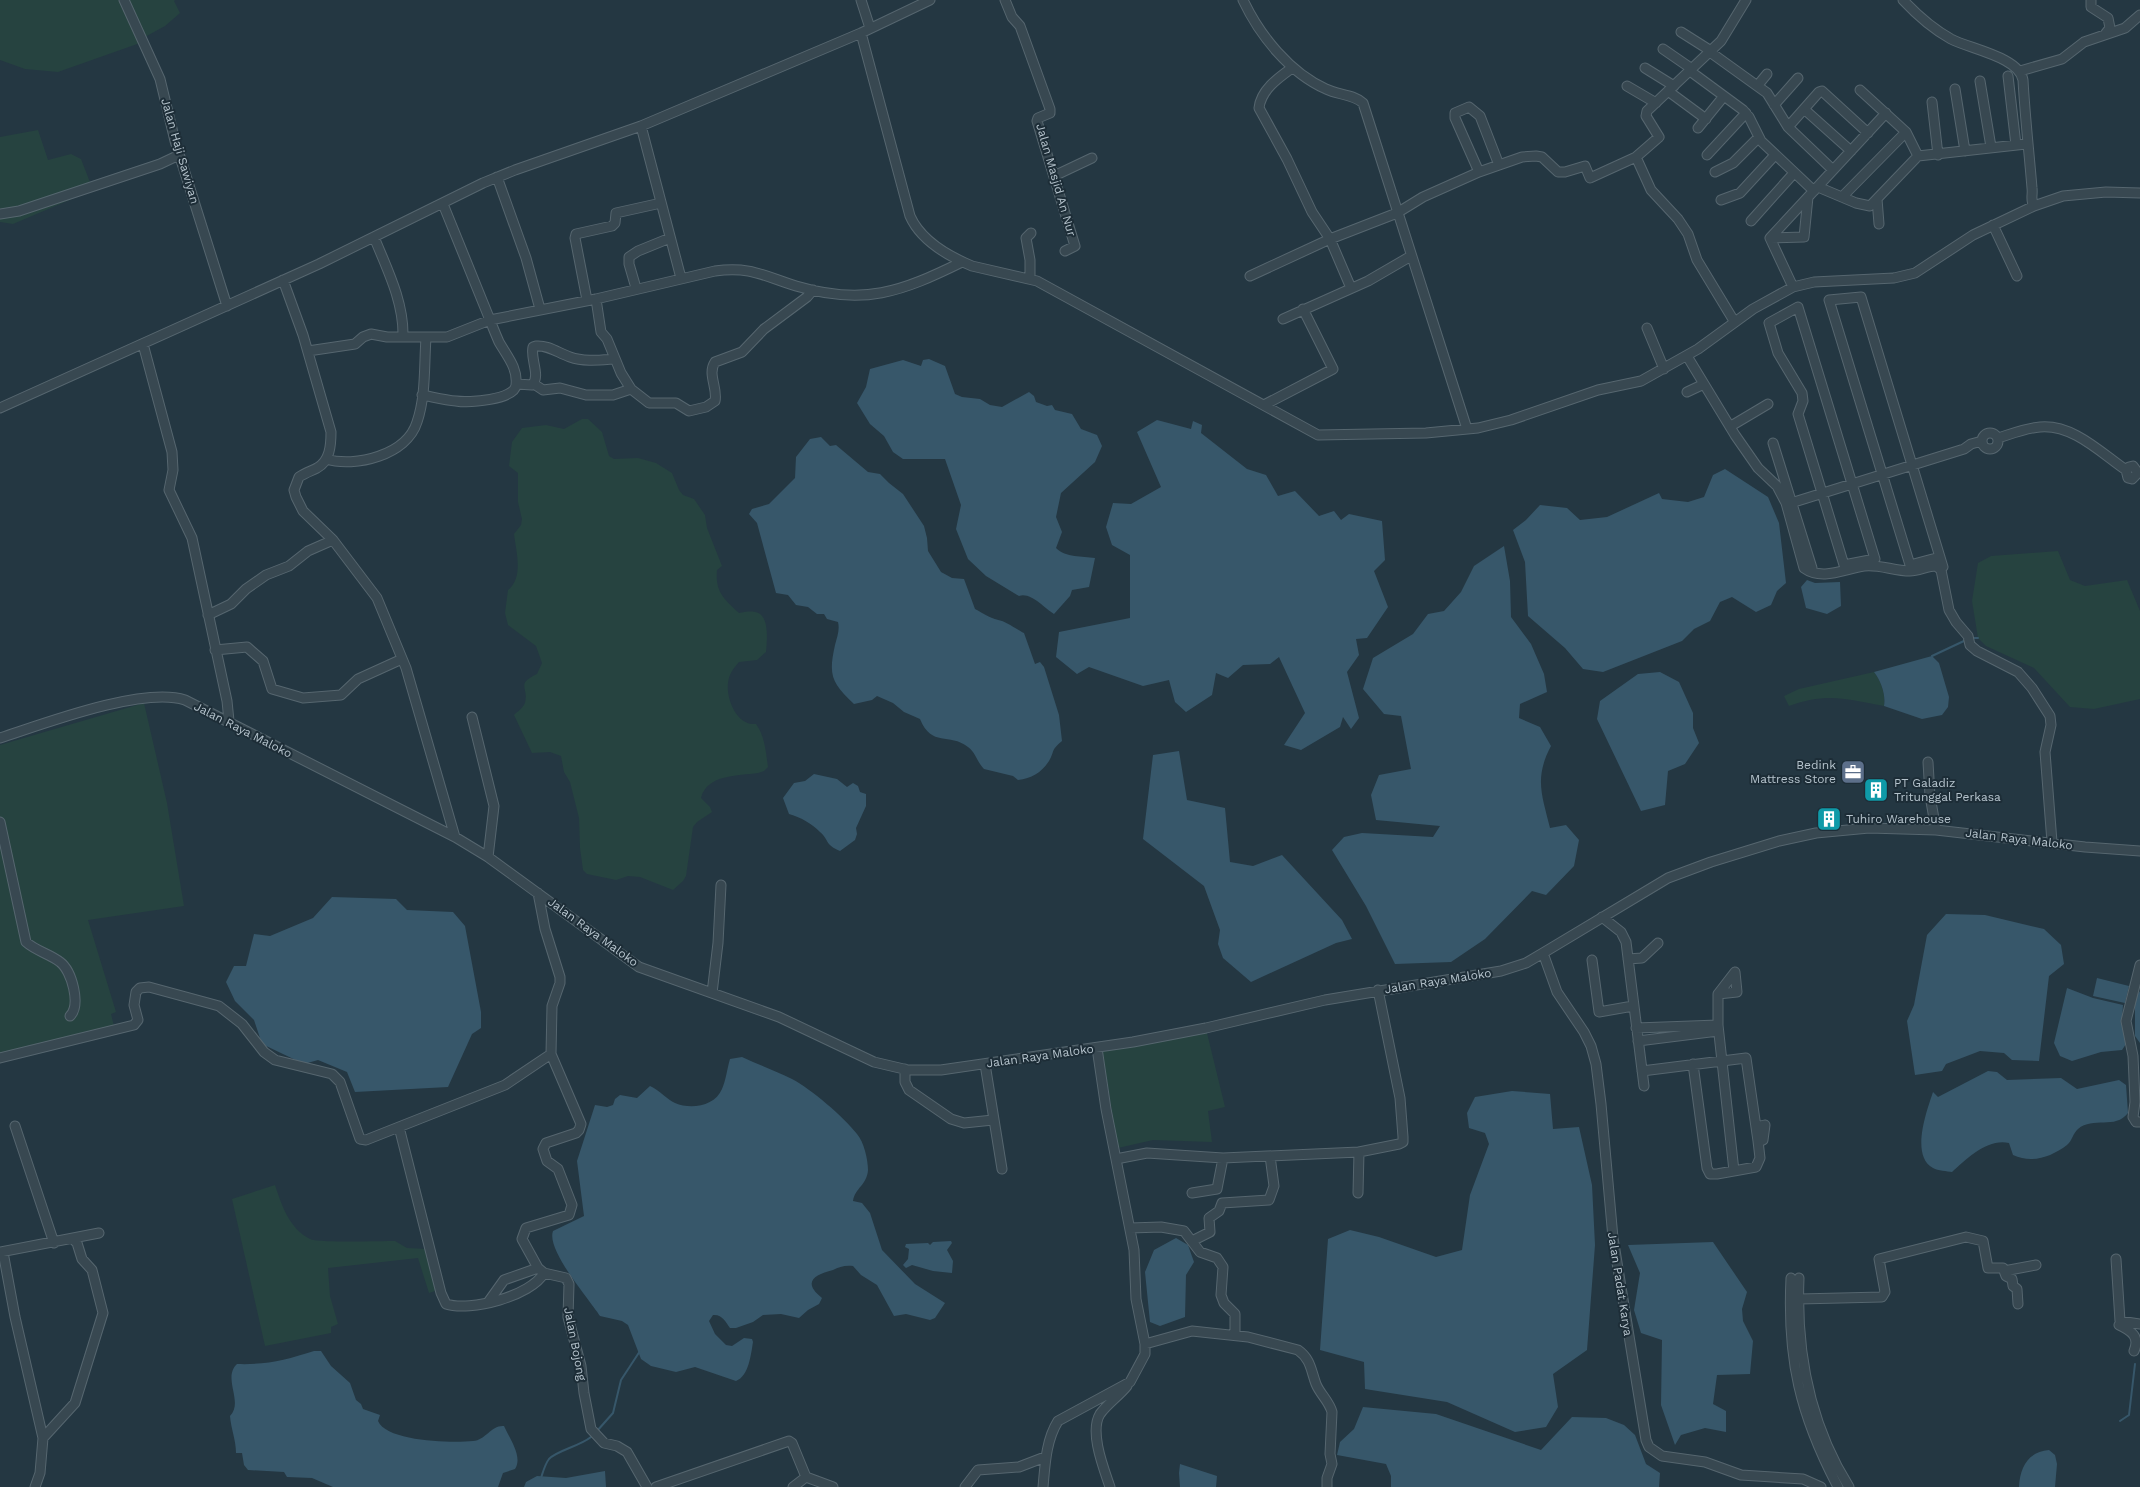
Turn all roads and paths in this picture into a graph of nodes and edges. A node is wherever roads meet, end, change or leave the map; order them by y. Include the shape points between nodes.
1 (124, 0) edge
2 (861, 0) edge
3 (930, 0) edge
4 (1006, 0) edge
5 (1243, 0) edge
6 (1746, 0) edge
7 (1903, 0) edge
8 (2091, 0) edge
9 (2140, 15) edge
10 (870, 28) junction
11 (1681, 32) dead end
12 (861, 33) junction
13 (2106, 33) junction
14 (1664, 49) dead end
15 (1710, 52) junction
16 (1292, 68) junction
17 (1645, 68) dead end
18 (1691, 70) junction
19 (2020, 71) junction
20 (1767, 74) dead end
21 (2008, 76) dead end
22 (1798, 78) dead end
23 (1980, 81) dead end
24 (1758, 85) junction
25 (1627, 86) dead end
26 (1671, 88) junction
27 (1955, 89) dead end
28 (1860, 90) dead end
29 (1724, 96) junction
30 (1932, 102) dead end
31 (1656, 103) junction
32 (1774, 105) junction
33 (1804, 109) junction
34 (1746, 113) junction
35 (1886, 114) junction
36 (1706, 119) junction
37 (641, 126) junction
38 (1788, 127) junction
39 (1698, 128) dead end
40 (1868, 132) junction
41 (1906, 132) junction
42 (1759, 138) junction
43 (2026, 144) junction
44 (2016, 145) junction
45 (1991, 147) junction
46 (1851, 151) junction
47 (1965, 151) junction
48 (180, 155) junction
49 (1707, 155) dead end
50 (1775, 155) junction
51 (1938, 155) junction
52 (1636, 156) junction
53 (1918, 156) junction
54 (1092, 158) dead end
55 (1499, 165) junction
56 (1833, 170) junction
57 (1479, 172) junction
58 (1715, 172) dead end
59 (1794, 173) junction
60 (1054, 176) junction
61 (497, 177) junction
62 (1813, 192) junction
63 (2140, 194) edge
64 (1842, 197) junction
65 (1877, 199) junction
66 (1721, 200) dead end
67 (661, 203) junction
68 (442, 204) junction
69 (2034, 206) junction
70 (1398, 213) junction
71 (0, 214) edge
72 (1751, 221) dead end
73 (1879, 224) dead end
74 (1993, 225) junction
75 (1030, 233) dead end
76 (374, 237) junction
77 (670, 238) junction
78 (1770, 238) junction
79 (1330, 239) junction
80 (1065, 250) dead end
81 (1411, 256) junction
82 (962, 262) junction
83 (1250, 276) dead end
84 (2017, 276) dead end
85 (681, 278) junction
86 (1030, 279) junction
87 (283, 280) junction
88 (1793, 287) junction
89 (636, 288) junction
90 (1351, 288) junction
91 (813, 290) junction
92 (596, 299) junction
93 (587, 300) junction
94 (227, 306) junction
95 (540, 309) junction
96 (1303, 309) junction
97 (1283, 318) dead end
98 (490, 320) junction
99 (1734, 322) junction
100 (1648, 328) dead end
101 (403, 337) junction
102 (426, 338) junction
103 (143, 344) junction
104 (308, 351) junction
105 (1687, 356) junction
106 (615, 359) junction
107 (1664, 369) junction
108 (517, 384) junction
109 (534, 384) junction
110 (1704, 384) junction
111 (631, 389) junction
112 (1687, 392) dead end
113 (422, 395) junction
114 (1768, 404) dead end
115 (1264, 405) junction
116 (0, 408) edge
117 (1731, 426) junction
118 (1468, 429) junction
119 (1773, 443) dead end
120 (326, 459) junction
121 (1912, 465) junction
122 (2138, 468) edge
123 (1883, 474) junction
124 (1852, 484) junction
125 (1822, 493) junction
126 (1792, 503) junction
127 (333, 540) junction
128 (1940, 557) junction
129 (1944, 567) dead end
130 (1812, 568) dead end
131 (208, 616) junction
132 (215, 650) junction
133 (402, 659) junction
134 (472, 717) dead end
135 (229, 721) junction
136 (0, 738) edge
137 (1928, 762) dead end
138 (0, 822) edge
139 (1936, 830) junction
140 (455, 837) junction
141 (2052, 842) junction
142 (2140, 851) edge
143 (488, 857) junction
144 (720, 885) dead end
145 (538, 893) junction
146 (1602, 917) junction
147 (1658, 943) dead end
148 (1543, 953) junction
149 (1628, 959) junction
150 (1592, 960) dead end
151 (2140, 965) edge
152 (1378, 990) junction
153 (712, 993) junction
154 (1718, 994) dead end
155 (1633, 1006) junction
156 (70, 1016) dead end
157 (1636, 1028) junction
158 (1718, 1028) junction
159 (1638, 1041) junction
160 (1097, 1048) junction
161 (551, 1054) junction
162 (0, 1058) edge
163 (1720, 1061) junction
164 (985, 1064) junction
165 (1693, 1064) junction
166 (905, 1069) junction
167 (1642, 1072) junction
168 (1644, 1086) dead end
169 (993, 1120) junction
170 (2140, 1122) edge
171 (15, 1126) dead end
172 (398, 1127) junction
173 (1359, 1152) junction
174 (1270, 1156) junction
175 (1223, 1158) junction
176 (1116, 1159) junction
177 (1002, 1169) dead end
178 (1734, 1171) junction
179 (1192, 1193) dead end
180 (1358, 1193) dead end
181 (1130, 1228) junction
182 (99, 1233) dead end
183 (73, 1239) junction
184 (1192, 1241) junction
185 (54, 1242) junction
186 (2, 1252) edge
187 (2116, 1259) dead end
188 (2036, 1265) dead end
189 (541, 1270) junction
190 (2004, 1271) junction
191 (1798, 1299) junction
192 (490, 1301) junction
193 (2018, 1304) dead end
194 (2120, 1321) junction
195 (2140, 1324) edge
196 (1235, 1335) junction
197 (1145, 1344) junction
198 (2134, 1352) dead end
199 (1130, 1382) junction
200 (1808, 1410) junction
201 (42, 1438) junction
202 (1045, 1457) junction
203 (806, 1477) junction
204 (680, 1483) edge
205 (34, 1487) edge
206 (647, 1487) edge
207 (656, 1487) edge
208 (793, 1487) edge
209 (833, 1487) edge
210 (965, 1487) edge
211 (1043, 1487) edge
212 (1110, 1487) edge
213 (1327, 1487) edge
214 (1821, 1487) edge
215 (1838, 1487) edge
216 (1849, 1487) edge

1 - 48 street, Jalan Haji Sawiyan via 160,79
2 - 10 street
3 - 10 street
4 - 60 street, Jalan Masjid An Nur via 1012,17 1020,26 1050,109 1050,113 1038,118 1037,122
5 - 16 street via 1258,26
6 - 15 street via 1721,41
7 - 19 street via 1951,39 1996,57
8 - 13 street via 2092,7 2108,18 2110,28
9 - 13 street via 2125,28 2113,34
10 - 12 street
11 - 15 street
12 - 37 street
12 - 82 street via 914,225 924,238
13 - 19 street via 2084,42 2062,59
14 - 18 street
15 - 18 street
15 - 24 street
16 - 70 street via 1327,90 1362,103
16 - 79 street via 1267,90 1258,108 1312,212
17 - 26 street
18 - 26 street
18 - 29 street
19 - 43 street
20 - 24 street
21 - 44 street
22 - 32 street
23 - 45 street
24 - 32 street
25 - 31 street
26 - 31 street
26 - 36 street
27 - 47 street
28 - 35 street
29 - 34 street
29 - 36 street
30 - 51 street
31 - 52 street via 1646,114 1659,137
32 - 38 street
33 - 38 street
33 - 40 street via 1822,91
33 - 46 street
34 - 42 street
34 - 49 street
35 - 40 street
35 - 41 street
36 - 39 street
37 - 61 street
37 - 67 street
38 - 56 street
40 - 46 street
41 - 53 street
41 - 64 street
42 - 50 street
42 - 58 street via 1733,163
43 - 44 street
43 - 69 street
44 - 45 street
45 - 47 street
46 - 56 street
47 - 51 street
48 - 71 street via 19,211
48 - 94 street, Jalan Haji Sawiyan
50 - 59 street
50 - 66 street via 1740,193
51 - 53 street
52 - 55 street via 1590,178 1585,166 1558,172 1536,156
52 - 99 street via 1651,190 1688,234 1697,260
53 - 65 street
54 - 60 street
55 - 57 street
55 - 57 street via 1480,116 1469,107 1455,113 1455,118
56 - 62 street
57 - 70 street via 1423,197
59 - 62 street
59 - 72 street
60 - 80 street, Jalan Masjid An Nur via 1075,246
61 - 68 street
61 - 95 street
62 - 64 street
62 - 78 street
62 - 78 street via 1804,238
63 - 69 street via 2079,193
64 - 65 street via 1866,206
65 - 73 street
67 - 77 street
67 - 93 street via 616,213 612,226 576,234
68 - 76 street
68 - 98 street
69 - 74 street
70 - 79 street
70 - 81 street
74 - 84 street
74 - 88 street via 1965,239 1924,268 1902,277 1814,282
75 - 86 street via 1026,240
76 - 87 street
76 - 101 street via 402,311
77 - 85 street
77 - 89 street via 629,257
78 - 88 street
79 - 83 street
79 - 90 street
81 - 90 street
81 - 118 street
82 - 86 street
82 - 91 street via 909,286 882,294 847,295
85 - 89 street
85 - 91 street via 740,269
86 - 115 street
87 - 94 street
87 - 104 street
88 - 99 street
89 - 92 street
90 - 96 street
91 - 111 street via 764,329 742,352 715,362 712,374 716,399 711,405 687,410 676,403 649,403
92 - 93 street
92 - 106 street via 600,330 609,341
93 - 95 street
94 - 103 street
95 - 98 street
96 - 97 street
96 - 115 street via 1333,369
98 - 102 street via 454,336
98 - 108 street via 498,340 510,356
99 - 105 street
100 - 107 street
101 - 102 street
101 - 104 street via 370,334 355,344
102 - 113 street
103 - 116 street
103 - 131 street via 172,452 169,490 192,538
104 - 120 street via 331,432
105 - 107 street
105 - 110 street
106 - 109 street via 575,358 536,346 532,349
106 - 111 street
107 - 118 street via 1632,384 1598,390 1511,420
108 - 109 street
108 - 113 street via 513,392 505,396 470,402
109 - 111 street via 543,390 560,388 590,395 617,395
110 - 112 street
110 - 117 street
113 - 120 street via 413,432 388,452 349,462
114 - 117 street
115 - 118 street via 1310,431 1326,436
117 - 141 street via 1758,468 1777,486 1786,502 1804,568 1817,574 1844,572 1863,566 1909,571 1936,566 1941,570 1952,616 1977,651 2018,672 2044,703 2051,725 2045,752
119 - 126 street
120 - 127 street via 322,465 299,477 294,490 303,511
121 - 122 street via 1964,449 1974,450 1983,443 1992,449 1998,438 2040,427 2065,430 2126,470 2133,466
121 - 123 street
121 - 123 street via 1861,297 1829,300
121 - 128 street
123 - 124 street
123 - 128 street via 1910,566
124 - 125 street
124 - 125 street via 1875,559 1844,565
124 - 125 street via 1798,307 1769,323 1778,352 1802,393 1798,414
125 - 126 street
126 - 130 street
127 - 131 street via 308,551 289,566 266,575 235,601
127 - 133 street via 377,598
128 - 129 street
131 - 132 street
132 - 133 street via 247,647 263,661 272,689 303,698 341,695 358,679
132 - 135 street
133 - 140 street
134 - 143 street via 494,806
135 - 136 street, Jalan Raya Maloko via 184,700 165,697 103,706
135 - 140 street, Jalan Raya Maloko
137 - 139 street
138 - 156 street via 26,942 64,965 76,1000
139 - 141 street, Jalan Raya Maloko
139 - 146 street, Jalan Raya Maloko via 1837,830 1779,841 1668,878
140 - 143 street, Jalan Raya Maloko
141 - 142 street, Jalan Raya Maloko
143 - 145 street, Jalan Raya Maloko
144 - 153 street
145 - 153 street, Jalan Raya Maloko via 640,967
145 - 161 street via 560,977 552,1006
146 - 148 street, Jalan Raya Maloko
146 - 149 street via 1621,932
147 - 149 street via 1642,958
148 - 152 street, Jalan Raya Maloko via 1501,971
148 - 214 street, Jalan Padat Karya via 1557,992 1584,1032 1596,1064 1613,1238 1634,1378 1649,1447 1662,1456 1706,1462 1736,1474 1798,1478
149 - 155 street
150 - 155 street via 1599,1012
151 - 170 street via 2126,1021 2133,1056 2133,1117
152 - 160 street, Jalan Raya Maloko via 1178,1034
152 - 173 street via 1400,1098 1403,1142
153 - 166 street, Jalan Raya Maloko via 779,1017 867,1059
154 - 158 street
155 - 157 street
157 - 158 street
157 - 159 street
158 - 159 street
158 - 163 street
159 - 167 street
160 - 164 street, Jalan Raya Maloko
160 - 176 street
161 - 172 street via 505,1085
161 - 189 street via 582,1124 576,1133 546,1143 544,1149 547,1161 558,1169 572,1210 569,1215 526,1228 522,1239
162 - 172 street via 134,1025 138,1020 134,1005 136,992 149,987 219,1006 242,1024 264,1052 275,1060 332,1074 340,1082 360,1139 366,1140
163 - 165 street
163 - 178 street
163 - 178 street via 1746,1058 1758,1141 1760,1158 1756,1167
164 - 166 street, Jalan Raya Maloko via 941,1070
164 - 169 street
165 - 167 street
165 - 178 street via 1707,1168 1710,1174
166 - 169 street via 909,1090 951,1119 964,1123
167 - 168 street
169 - 177 street
171 - 185 street
172 - 192 street via 443,1300 451,1306 474,1306
173 - 174 street
173 - 180 street
174 - 175 street
174 - 184 street via 1274,1186 1269,1200 1222,1203 1219,1211 1209,1218 1210,1232
175 - 176 street via 1147,1153
175 - 179 street via 1217,1189
176 - 181 street
181 - 184 street via 1161,1227 1184,1231
181 - 197 street via 1136,1299
182 - 183 street
183 - 185 street
183 - 201 street via 82,1259 92,1270 103,1314 75,1403
184 - 196 street via 1200,1252 1217,1258 1223,1267 1221,1294 1224,1303 1235,1314
185 - 186 street
186 - 201 street
187 - 194 street
188 - 190 street
189 - 192 street via 525,1291
189 - 192 street via 504,1280
189 - 206 street, Jalan Bojong via 563,1277 569,1284 568,1317 582,1366 591,1429 604,1443 626,1452
190 - 191 street via 2002,1268 1988,1268 1983,1241 1966,1238 1879,1259 1886,1292 1882,1297
190 - 193 street via 2017,1289
191 - 200 street
191 - 200 street via 1795,1278 1789,1316 1791,1346
194 - 195 street
194 - 198 street via 2118,1324 2135,1335 2137,1344
196 - 197 street via 1188,1331
196 - 213 street via 1298,1350 1308,1358 1316,1383 1332,1412 1332,1464 1326,1478
197 - 199 street via 1145,1354
199 - 202 street via 1058,1421
199 - 212 street via 1101,1412 1096,1423 1098,1444
200 - 215 street via 1822,1456
200 - 216 street
201 - 205 street via 40,1473
202 - 210 street via 1019,1467 978,1470
202 - 211 street
203 - 204 street via 789,1440
203 - 208 street
203 - 209 street
204 - 207 street

